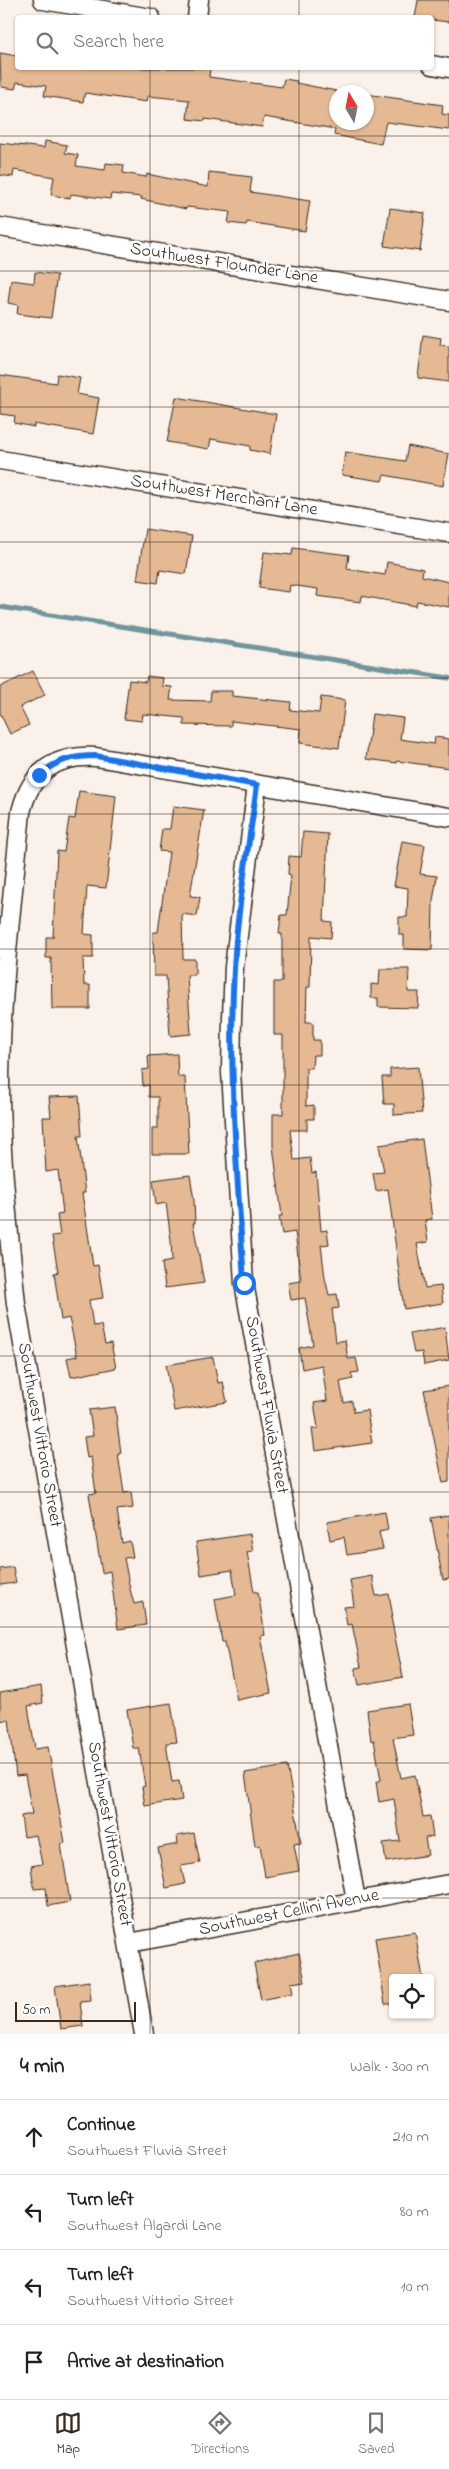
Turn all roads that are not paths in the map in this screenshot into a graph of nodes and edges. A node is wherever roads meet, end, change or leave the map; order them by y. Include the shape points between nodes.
1 (43, 0) edge
2 (199, 0) edge
3 (133, 15) edge
4 (197, 15) edge
5 (434, 65) edge
6 (449, 68) edge
7 (0, 227) edge
8 (449, 301) edge
9 (0, 460) edge
10 (449, 532) edge
11 (257, 785) junction
12 (449, 817) edge
13 (449, 1884) edge
14 (356, 1900) junction
15 (129, 1943) junction
16 (144, 2034) edge

1 - 3 street
2 - 4 street
5 - 6 street
7 - 8 street, Southwest Flounder Lane
9 - 10 street, Southwest Merchant Lane
11 - 12 street
11 - 14 street, Southwest Fluvia Street via 234,967 232,1017 231,1072 244,1283
11 - 15 street, Southwest Vittorio Street via 96,756 76,756 50,766 31,784 21,812 3,987 0,1089 6,1209 16,1304
13 - 14 street, Southwest Cellini Avenue
14 - 15 street, Southwest Cellini Avenue
15 - 16 street, Southwest Vittorio Street

